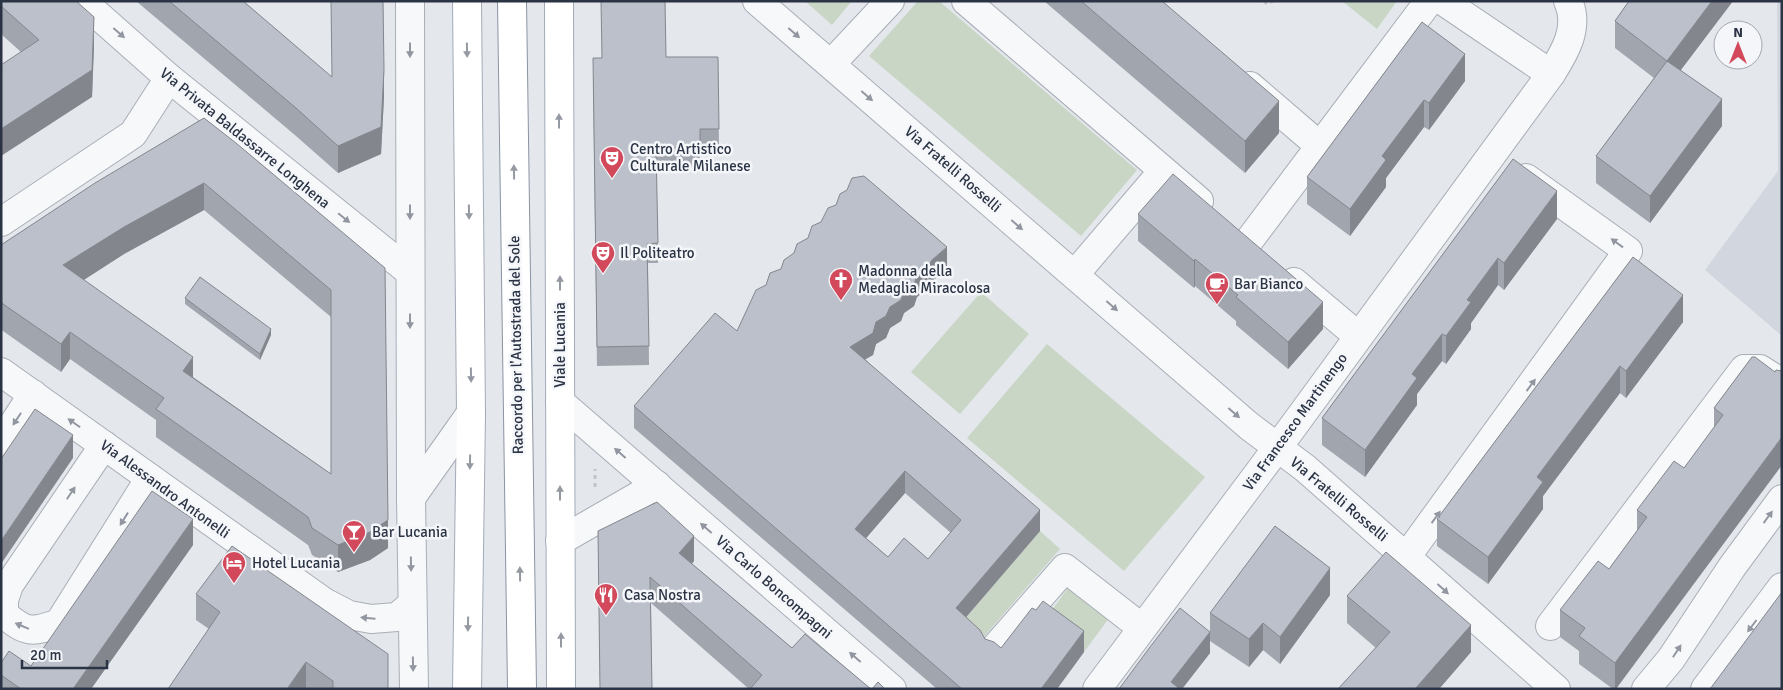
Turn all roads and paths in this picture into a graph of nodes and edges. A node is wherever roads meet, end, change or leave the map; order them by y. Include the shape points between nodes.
1 (82, 1) edge
2 (410, 1) edge
3 (467, 1) edge
4 (512, 1) edge
5 (559, 1) edge
6 (757, 1) edge
7 (890, 1) edge
8 (966, 1) edge
9 (1264, 1) edge
10 (1273, 1) edge
11 (1429, 1) edge
12 (1443, 1) edge
13 (1577, 4) edge
14 (830, 64) junction
15 (1232, 71) edge
16 (1551, 74) junction
17 (169, 78) junction
18 (1321, 147) junction
19 (1492, 153) junction
20 (1163, 171) junction
21 (1, 222) edge
22 (1248, 242) junction
23 (410, 272) junction
24 (1075, 274) junction
25 (1358, 336) junction
26 (1, 372) edge
27 (1782, 383) edge
28 (33, 394) junction
29 (560, 402) junction
30 (471, 413) junction
31 (1, 444) edge
32 (104, 444) junction
33 (1276, 448) junction
34 (595, 469) dead end
35 (150, 478) junction
36 (657, 485) junction
37 (595, 488) dead end
38 (410, 498) junction
39 (1782, 499) edge
40 (560, 541) junction
41 (1407, 556) junction
42 (1782, 587) edge
43 (412, 604) junction
44 (1550, 626) dead end
45 (1142, 628) junction
46 (995, 648) edge
47 (414, 689) edge
48 (467, 689) edge
49 (522, 689) edge
50 (561, 689) edge
51 (892, 689) edge
52 (1097, 689) edge
53 (1556, 689) edge
54 (1646, 689) edge
55 (1705, 689) edge

1 -> 17 street, Via Privata Baldassarre Longhena
2 -> 23 street
3 -> 30 main road
49 -> 4 main road, Raccordo per l'Autostrada del Sole
29 -> 5 main road, Viale Lucania
6 -> 14 street, Via Fratelli Rosselli
7 - 14 street
8 - 20 street
9 - 10 path via 1267,4
11 - 18 street
12 - 16 street
13 - 16 street, Via Francesco Martinengo via 1571,37
14 -> 24 street, Via Fratelli Rosselli
15 - 18 street
16 - 19 street, Via Francesco Martinengo
17 - 21 street via 133,134
17 -> 23 street, Via Privata Baldassarre Longhena
18 - 22 street
19 - 25 street, Via Francesco Martinengo
41 -> 19 street via 1628,252
20 - 22 street
20 - 24 street
22 - 25 street
23 -> 38 street
24 -> 33 street, Via Fratelli Rosselli
25 - 33 street, Via Francesco Martinengo
26 - 28 street, Via Alessandro Antonelli
27 - 44 street via 1760,369 1744,369
28 -> 31 street
32 -> 28 street, Via Alessandro Antonelli
36 -> 29 street, Via Carlo Boncompagni
40 -> 29 main road, Viale Lucania
30 - 38 street
30 -> 48 main road
32 - 35 street, Via Alessandro Antonelli
35 -> 32 street via 59,624 37,631 18,626 4,614 9,585
33 - 41 street, Via Fratelli Rosselli via 1305,468
33 - 45 street, Via Francesco Martinengo
34 - 37 path
43 -> 35 street, Via Alessandro Antonelli via 397,617 370,619 349,615 324,602
36 - 40 street
51 -> 36 street, Via Carlo Boncompagni
38 -> 43 street
54 -> 39 street via 1672,659 1732,567
50 -> 40 main road, Viale Lucania
41 -> 53 street, Via Fratelli Rosselli
42 -> 55 street
43 -> 47 street
45 - 46 street via 1065,568
45 - 52 street, Via Francesco Martinengo

